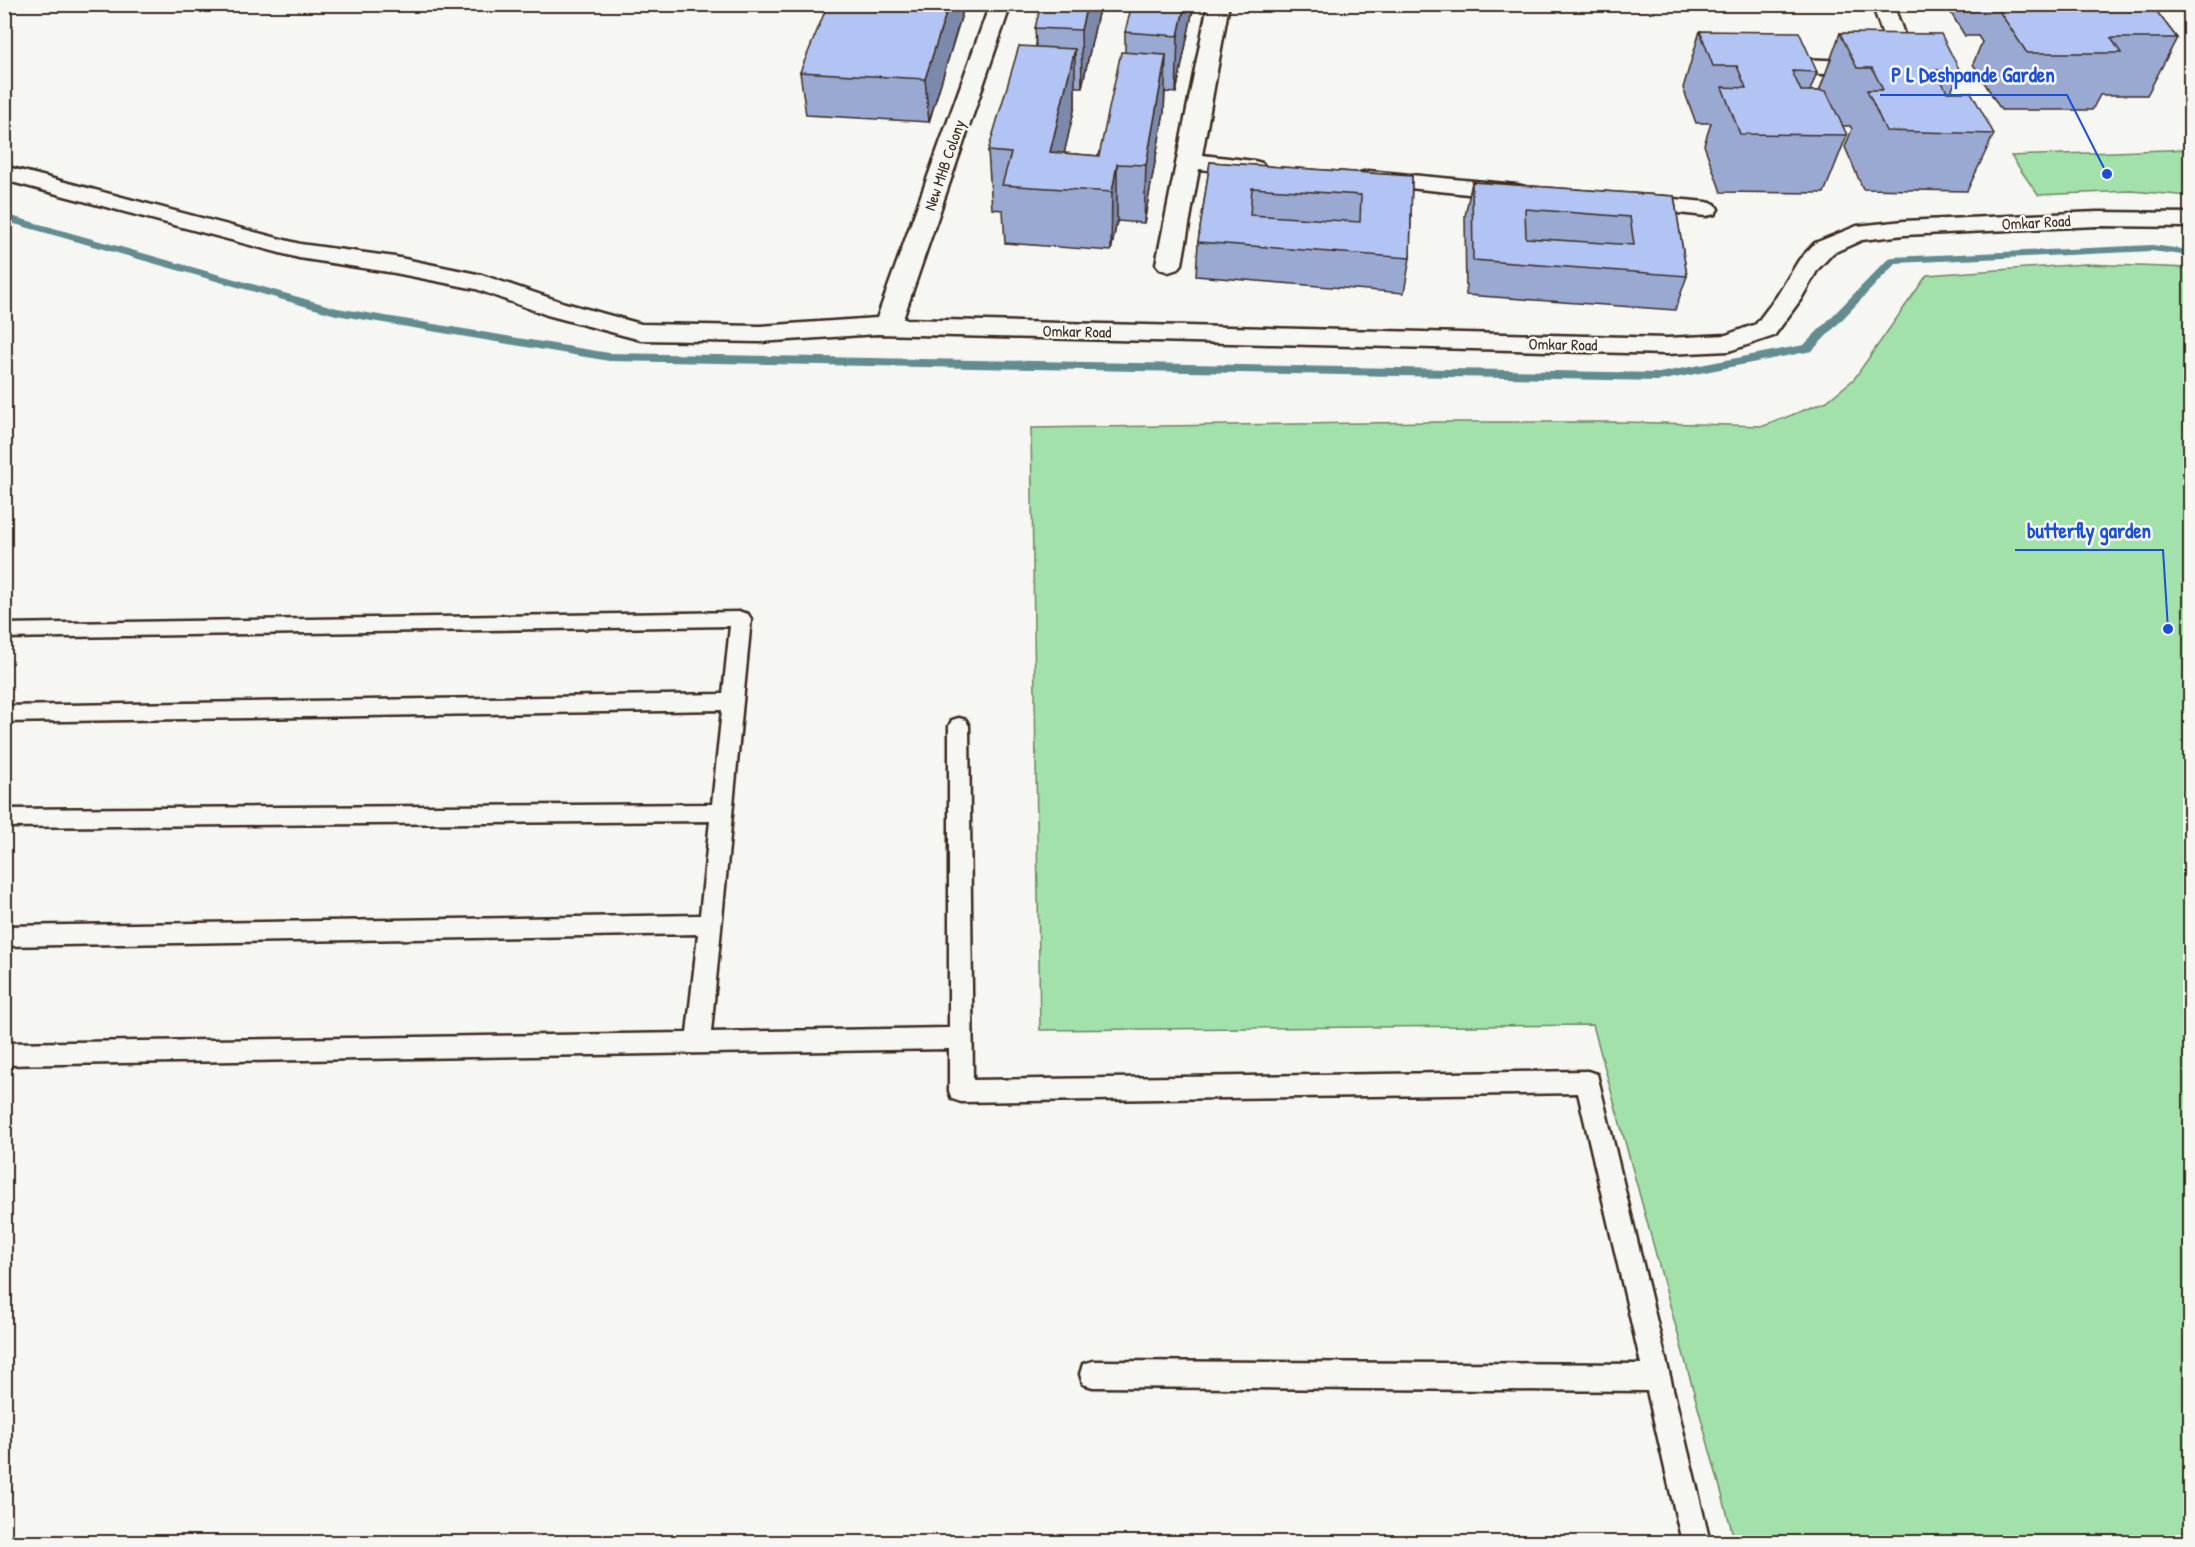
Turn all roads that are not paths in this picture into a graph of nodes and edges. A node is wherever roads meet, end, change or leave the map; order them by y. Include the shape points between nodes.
1 (1001, 4) edge
2 (1219, 4) edge
3 (1882, 4) edge
4 (1752, 64) edge
5 (1187, 161) junction
6 (1281, 170) edge
7 (4, 172) edge
8 (1340, 176) edge
9 (1541, 194) edge
10 (1611, 201) edge
11 (1706, 209) dead end
12 (2190, 220) edge
13 (1168, 264) dead end
14 (887, 326) junction
15 (4, 631) edge
16 (733, 702) junction
17 (4, 714) edge
18 (960, 726) dead end
19 (722, 812) junction
20 (4, 818) edge
21 (711, 924) junction
22 (4, 936) edge
23 (961, 1038) junction
24 (698, 1043) junction
25 (4, 1054) edge
26 (1093, 1374) dead end
27 (1657, 1378) junction
28 (1696, 1542) edge

1 - 14 street, New MHB Colony
2 - 5 street
3 - 4 street via 1904,64 1879,69
5 - 6 street
5 - 13 street
7 - 14 street, Omkar Road via 299,251 482,283 556,309 641,332 760,334
8 - 9 street
10 - 11 street
12 - 14 street, Omkar Road via 2097,219 1857,233 1824,248 1808,265 1765,330 1729,343 1667,346
15 - 16 lane via 741,619
16 - 17 lane
16 - 19 lane
18 - 23 lane
19 - 20 lane
19 - 21 lane
21 - 22 lane
21 - 24 lane
23 - 24 lane
23 - 27 lane via 961,1091 1588,1082
24 - 25 lane
26 - 27 lane
27 - 28 lane

